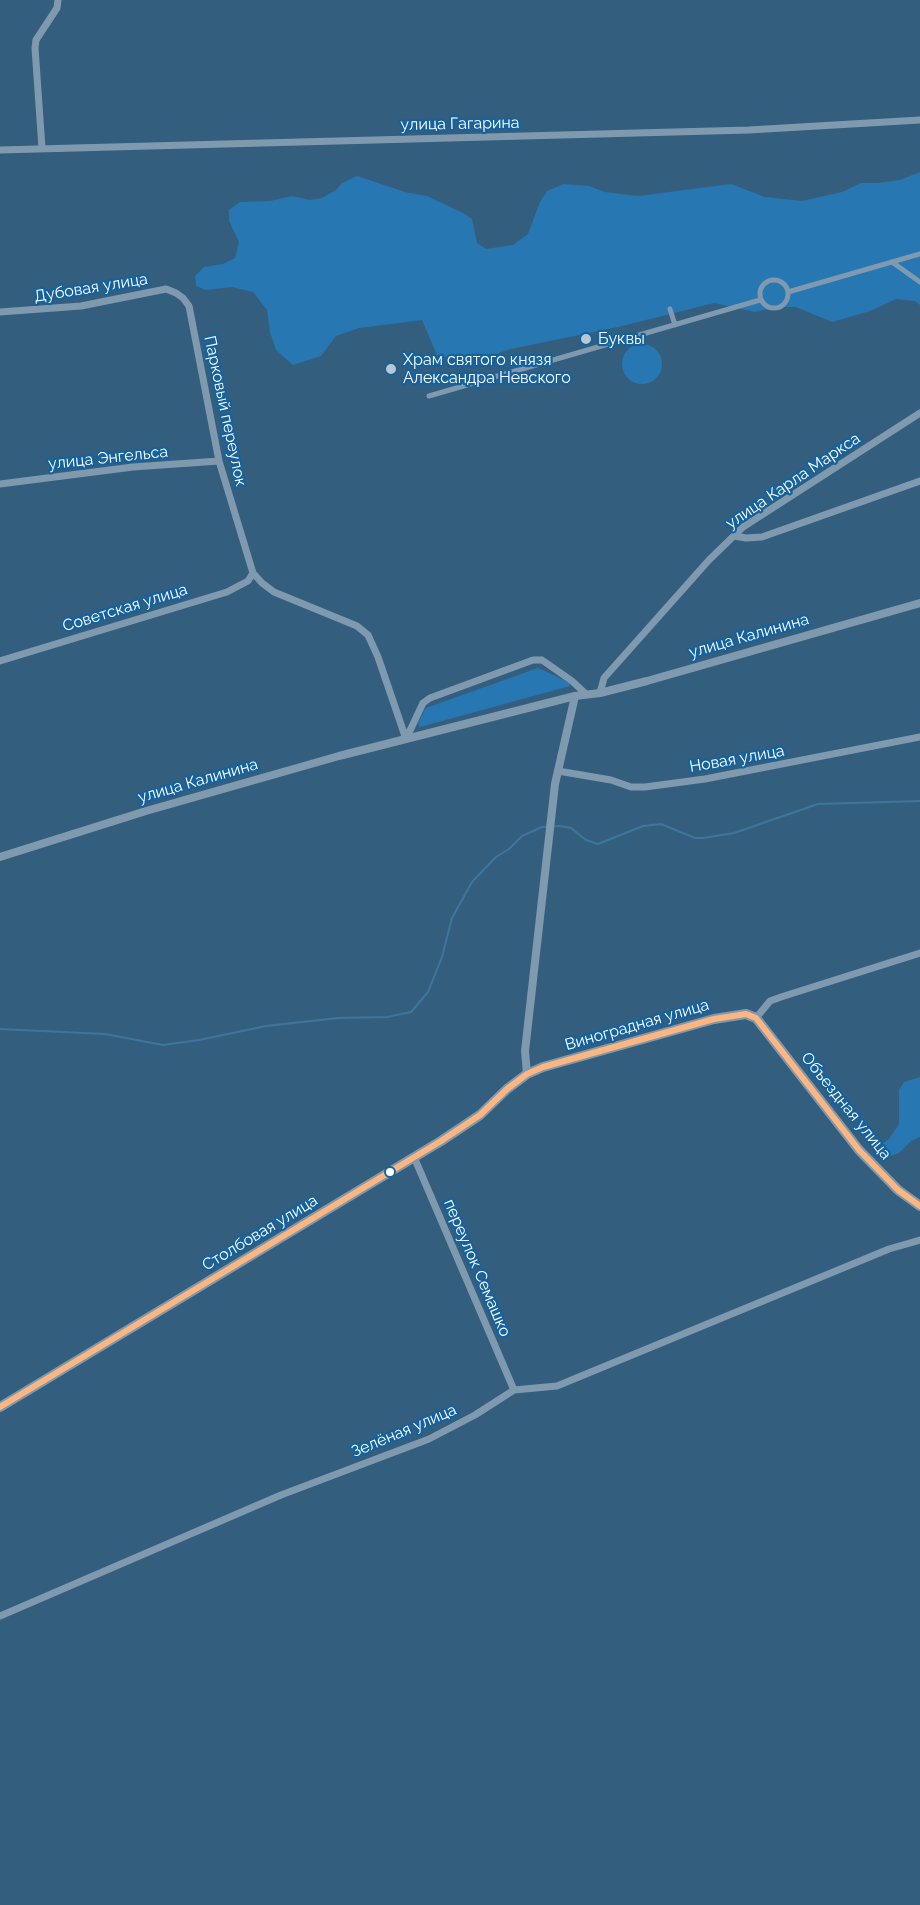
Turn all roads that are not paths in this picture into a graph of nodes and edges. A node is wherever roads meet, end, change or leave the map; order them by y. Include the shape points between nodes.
1 (58, 0) edge
2 (920, 120) edge
3 (42, 148) junction
4 (0, 150) edge
5 (920, 254) edge
6 (891, 262) junction
7 (920, 282) edge
8 (788, 292) junction
9 (183, 298) joint
10 (760, 300) junction
11 (670, 309) dead end
12 (0, 312) edge
13 (675, 325) junction
14 (635, 336) junction
15 (637, 344) dead end
16 (567, 356) junction
17 (569, 364) dead end
18 (429, 396) dead end
19 (920, 413) edge
20 (219, 461) junction
21 (920, 481) edge
22 (0, 484) edge
23 (734, 536) junction
24 (253, 573) junction
25 (920, 603) edge
26 (0, 661) edge
27 (600, 693) junction
28 (586, 694) junction
29 (576, 696) junction
30 (920, 737) edge
31 (406, 739) junction
32 (558, 771) junction
33 (0, 857) edge
34 (920, 953) edge
35 (756, 1018) junction
36 (527, 1074) junction
37 (414, 1157) junction
38 (920, 1206) edge
39 (920, 1240) edge
40 (514, 1390) junction
41 (0, 1407) edge
42 (0, 1616) edge

1 - 3 street via 35,48
2 - 3 street, улица Гагарина via 749,130
3 - 4 street, улица Гагарина
5 - 6 street
6 - 7 street
6 - 8 street
8 - 10 street via 785,302 776,308
8 - 10 street via 786,285 773,279 761,286
9 - 12 street, Дубовая улица via 166,289 81,306
9 - 20 street, Парковый переулок via 189,306
10 - 13 street
11 - 13 street
13 - 14 street
14 - 15 street
14 - 16 street
16 - 17 street
16 - 18 street
19 - 23 street, улица Карла Маркса
20 - 22 street, улица Энгельса via 133,467
20 - 24 street, Парковый переулок
21 - 23 street via 762,537
23 - 27 street, улица Карла Маркса via 604,678
24 - 26 street, Советская улица via 248,581 227,592
24 - 31 street via 274,592 357,626 368,635
25 - 27 street, улица Калинина
27 - 28 street, улица Калинина
28 - 29 street, улица Калинина
28 - 31 street via 542,660 533,660 430,698 423,703
29 - 31 street, улица Калинина
29 - 32 street
30 - 32 street, Новая улица via 645,787
31 - 33 street, улица Калинина via 146,811
32 - 36 street via 525,1051
34 - 35 street via 770,1001
35 - 36 main road, Виноградная улица via 746,1014 714,1019
35 - 38 main road, Объездная улица via 859,1150 898,1190
36 - 37 main road, Столбовая улица via 480,1115
37 - 40 street, переулок Семашко
37 - 41 main road, Столбовая улица
39 - 40 street, Зелёная улица via 889,1249 557,1386
40 - 42 street, Зелёная улица via 429,1439 280,1495

